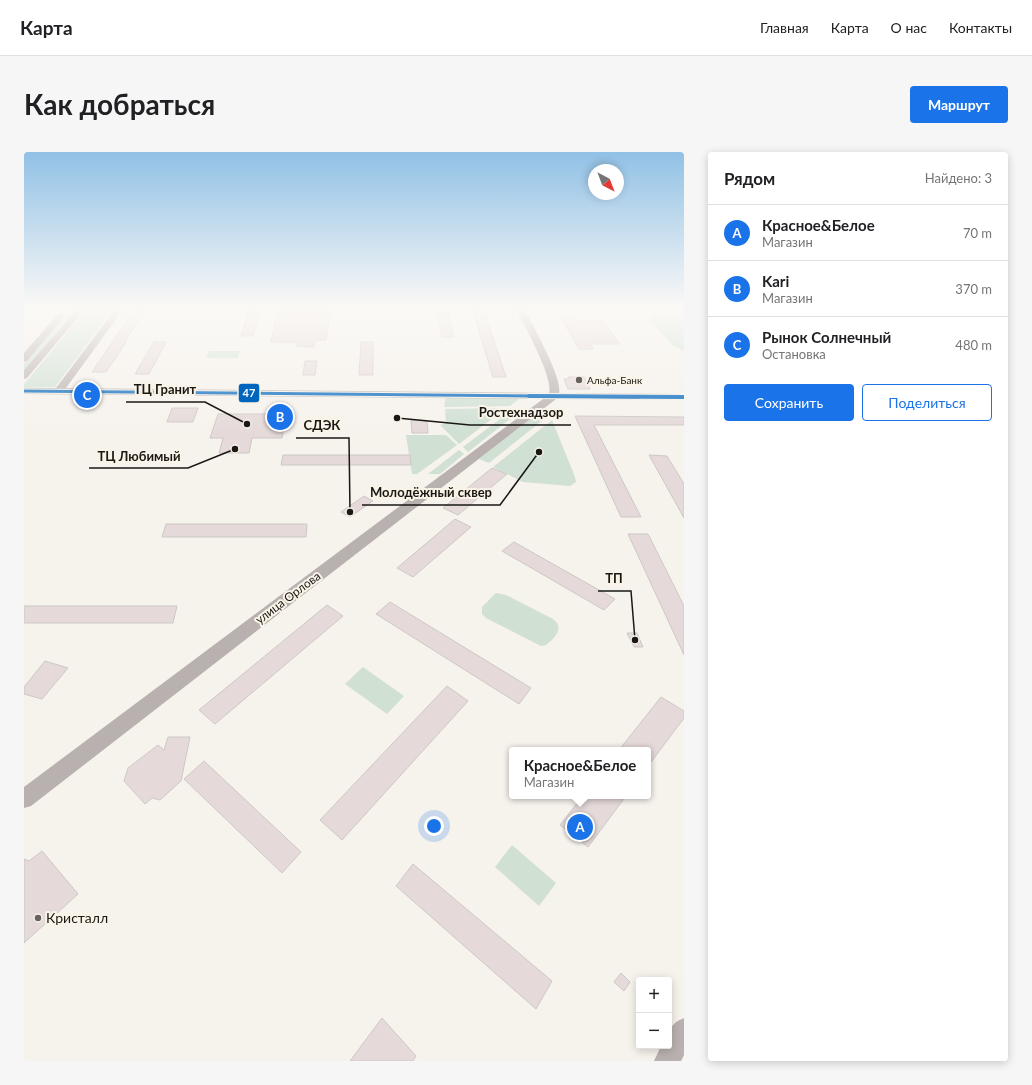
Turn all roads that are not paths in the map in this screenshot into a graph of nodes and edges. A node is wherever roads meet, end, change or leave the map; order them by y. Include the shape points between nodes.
1 (32, 349) edge
2 (46, 349) edge
3 (89, 349) edge
4 (540, 349) edge
5 (24, 359) edge
6 (24, 376) edge
7 (24, 391) edge
8 (59, 391) junction
9 (553, 396) junction
10 (684, 397) edge
11 (24, 799) edge
12 (684, 1030) edge
13 (667, 1061) edge

1 - 5 street
2 - 6 street
3 - 8 street
4 - 9 street via 552,374 555,390
7 - 8 street
8 - 9 street
9 - 10 street
9 - 11 street, улица Орлова
12 - 13 street

